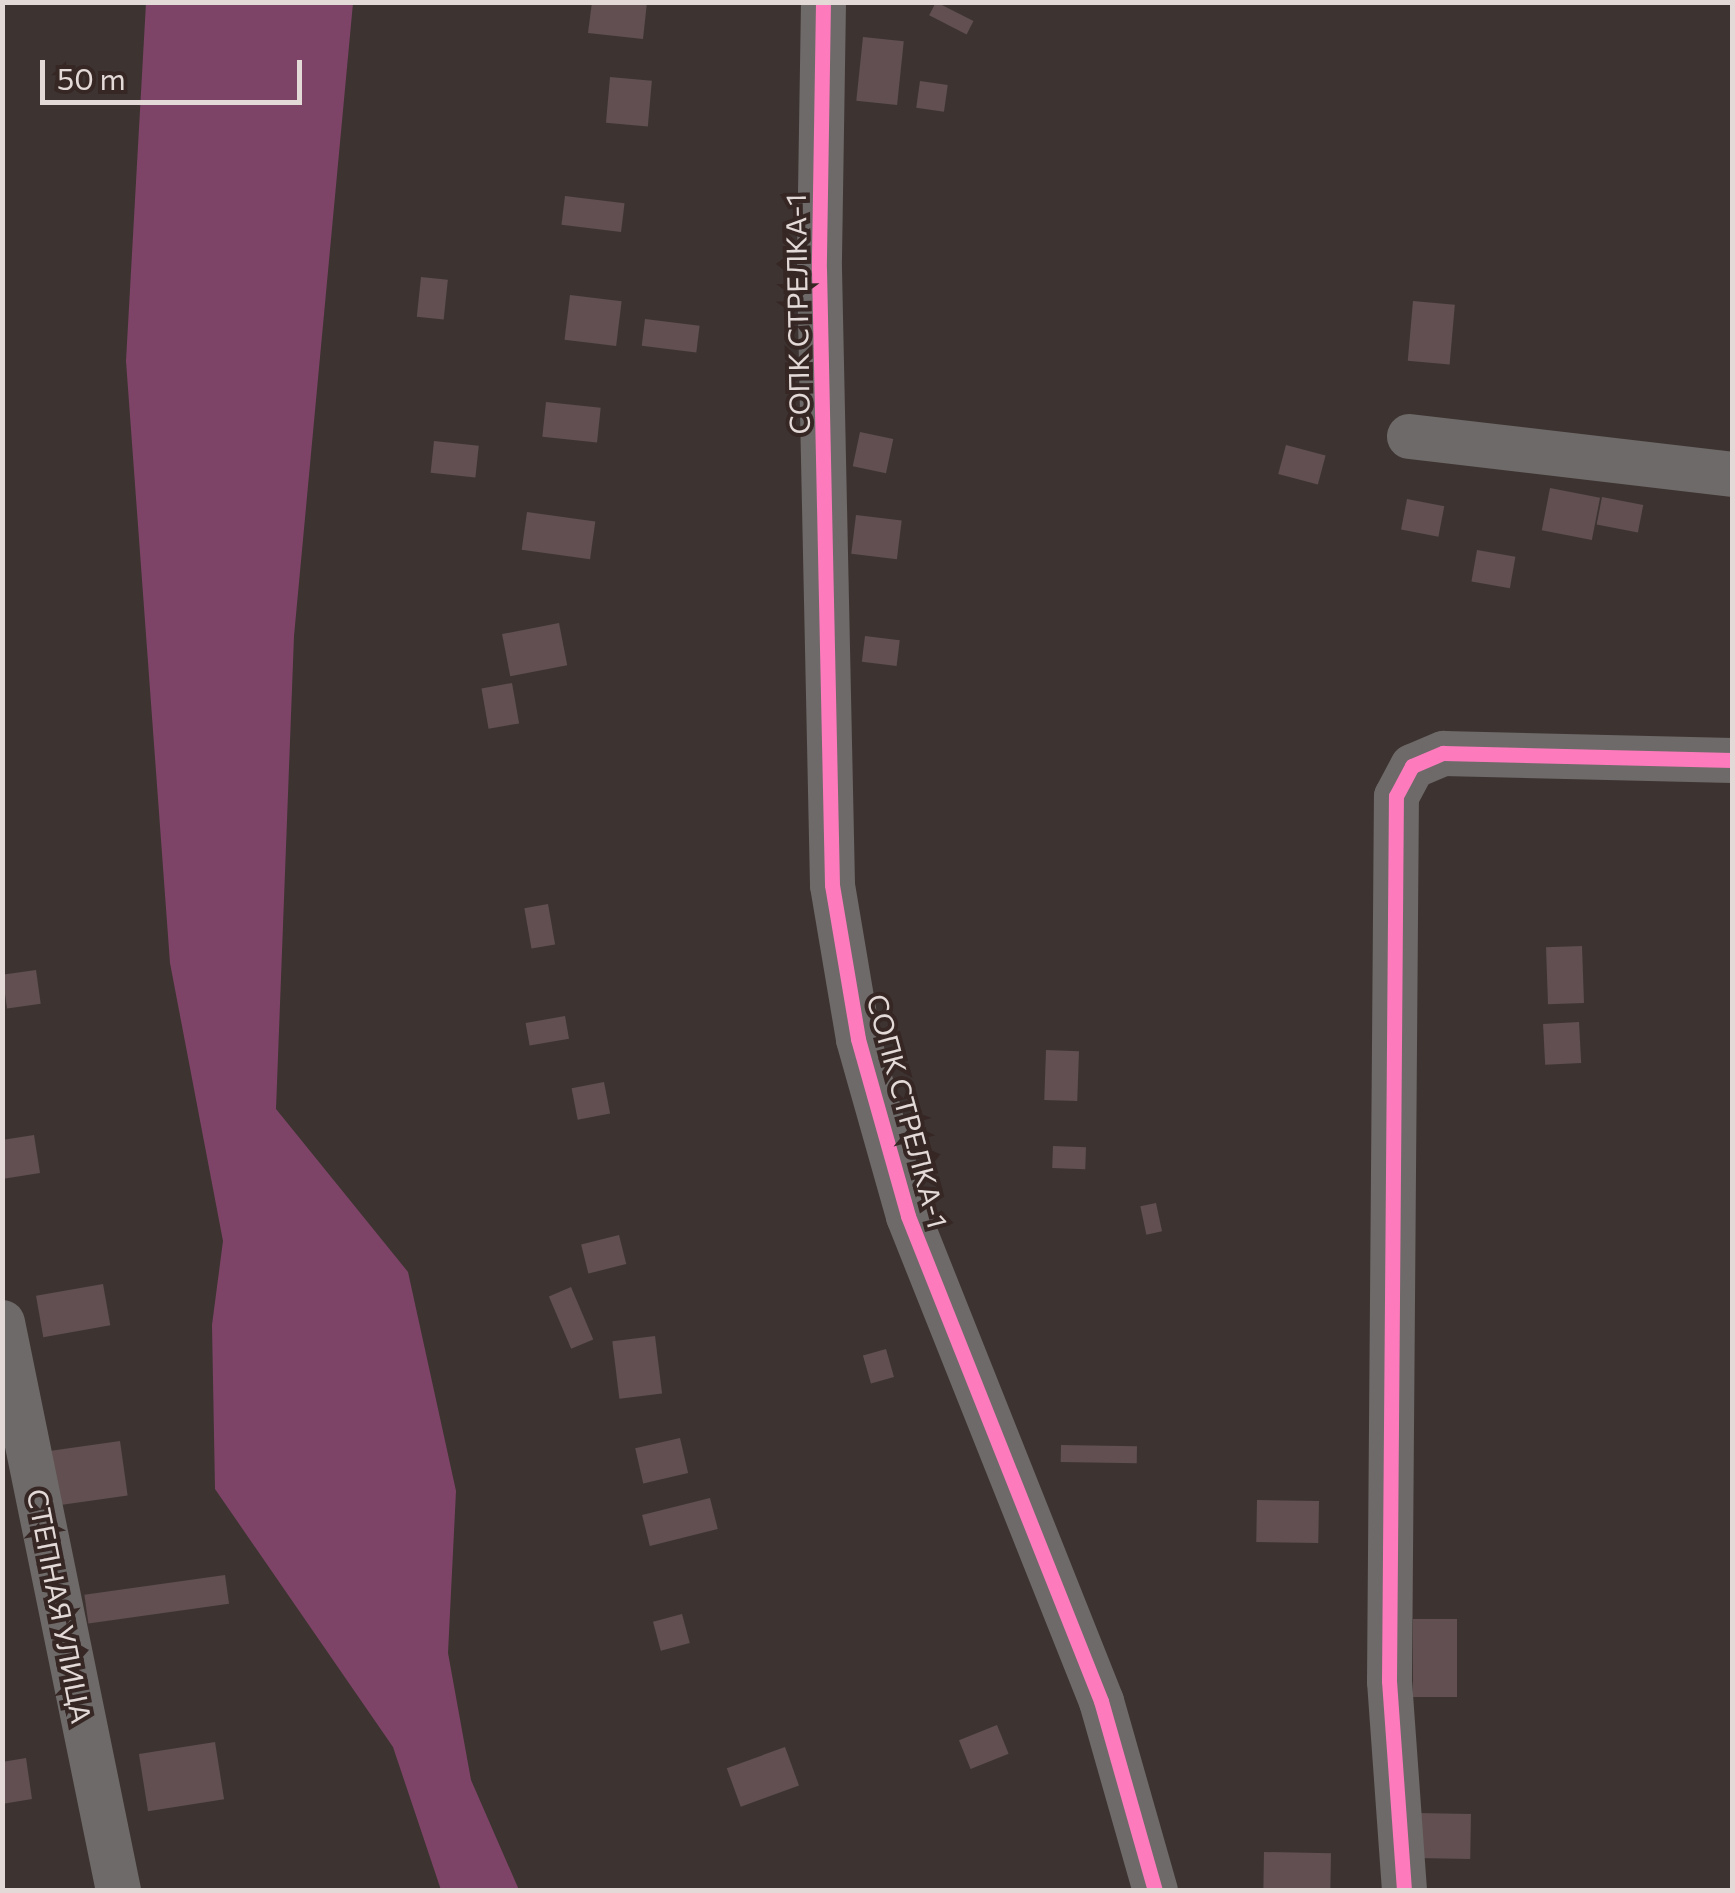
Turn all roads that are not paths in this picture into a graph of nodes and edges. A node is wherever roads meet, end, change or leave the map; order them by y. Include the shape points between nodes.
1 (823, 2) edge
2 (1409, 436) dead end
3 (1732, 474) edge
4 (1732, 760) edge
5 (2, 1322) edge
6 (118, 1890) edge
7 (1156, 1890) edge
8 (1404, 1890) edge

1 - 7 street, СОПК СТРЕЛКА-1 via 819,269 832,885 858,1039 908,1216 1101,1701
2 - 3 street
4 - 8 street via 1443,752 1412,766 1396,796 1389,1682
5 - 6 street, СТЕПНАЯ УЛИЦА

